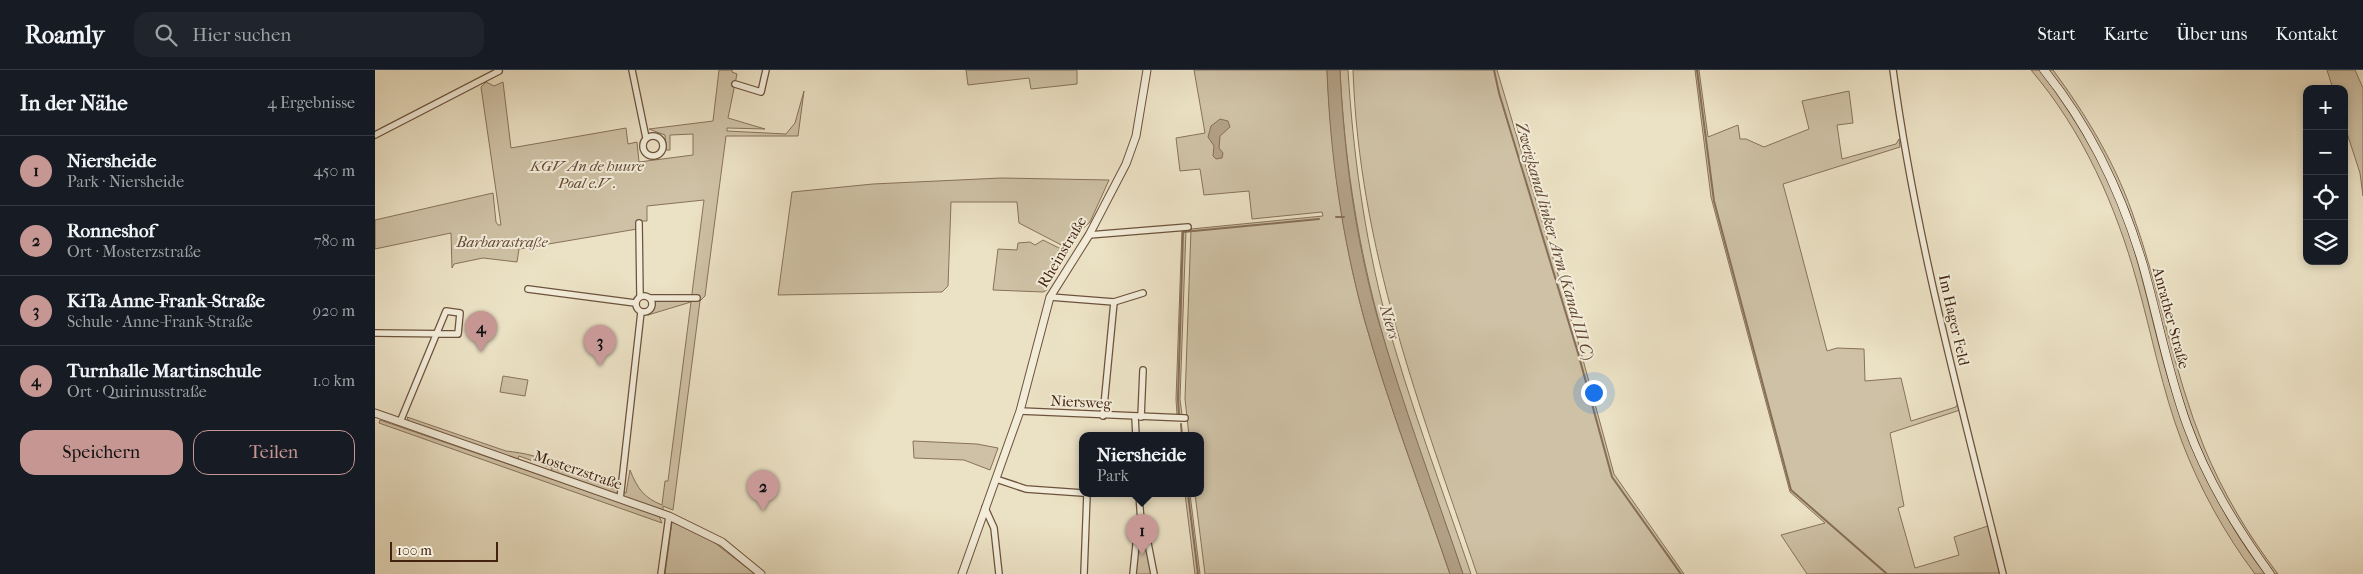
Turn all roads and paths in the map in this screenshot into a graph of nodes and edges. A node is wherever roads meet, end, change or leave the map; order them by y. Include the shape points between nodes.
1 (632, 70) edge
2 (766, 70) edge
3 (1147, 70) edge
4 (1893, 70) edge
5 (2044, 70) edge
6 (499, 71) edge
7 (735, 84) dead end
8 (375, 135) edge
9 (646, 138) dead end
10 (639, 223) dead end
11 (1188, 227) dead end
12 (1089, 235) junction
13 (528, 289) dead end
14 (1143, 293) dead end
15 (640, 296) junction
16 (650, 298) junction
17 (697, 298) dead end
18 (1050, 298) junction
19 (1114, 302) junction
20 (635, 303) junction
21 (641, 312) junction
22 (375, 333) edge
23 (436, 333) junction
24 (1143, 370) dead end
25 (1020, 411) junction
26 (375, 413) edge
27 (1103, 416) junction
28 (1138, 417) junction
29 (1185, 418) dead end
30 (400, 422) junction
31 (1136, 432) edge
32 (996, 479) junction
33 (1079, 492) edge
34 (1087, 497) edge
35 (1139, 497) edge
36 (620, 499) junction
37 (985, 508) junction
38 (669, 516) junction
39 (1141, 522) junction
40 (661, 574) edge
41 (761, 574) edge
42 (962, 574) edge
43 (999, 574) edge
44 (1085, 574) edge
45 (1133, 574) edge
46 (1154, 574) edge
47 (2003, 574) edge
48 (2269, 574) edge

1 - 9 street
2 - 7 street via 761,92
3 - 12 street, Rheinstraße via 1136,136 1119,180
4 - 47 street, Im Hager Feld via 1919,228
5 - 48 main road, Anrather Straße via 2067,99 2094,145 2123,206 2187,425 2210,479 2237,528
6 - 8 street
10 - 15 street
11 - 12 street
12 - 18 street, Rheinstraße
13 - 20 street
14 - 19 street
15 - 16 street
15 - 20 street
16 - 17 street
16 - 21 street via 651,308
18 - 19 street
18 - 25 street, Rheinstraße
19 - 27 street
20 - 21 street
21 - 36 street
22 - 23 street
23 - 23 street via 446,311 460,313 458,334
23 - 30 street
24 - 28 street
25 - 27 street, Niersweg
25 - 32 street, Rheinstraße
26 - 30 street, Mosterzstraße
27 - 28 street, Niersweg
28 - 29 street, Niersweg
28 - 31 street
30 - 36 street, Mosterzstraße
32 - 33 street via 1026,489
32 - 37 street, Rheinstraße
34 - 44 street
35 - 39 street
36 - 38 street, Mosterzstraße
37 - 42 street, Rheinstraße
37 - 43 street via 994,528
38 - 40 street
38 - 41 street, Mosterzstraße via 722,542
39 - 45 street
39 - 46 street

